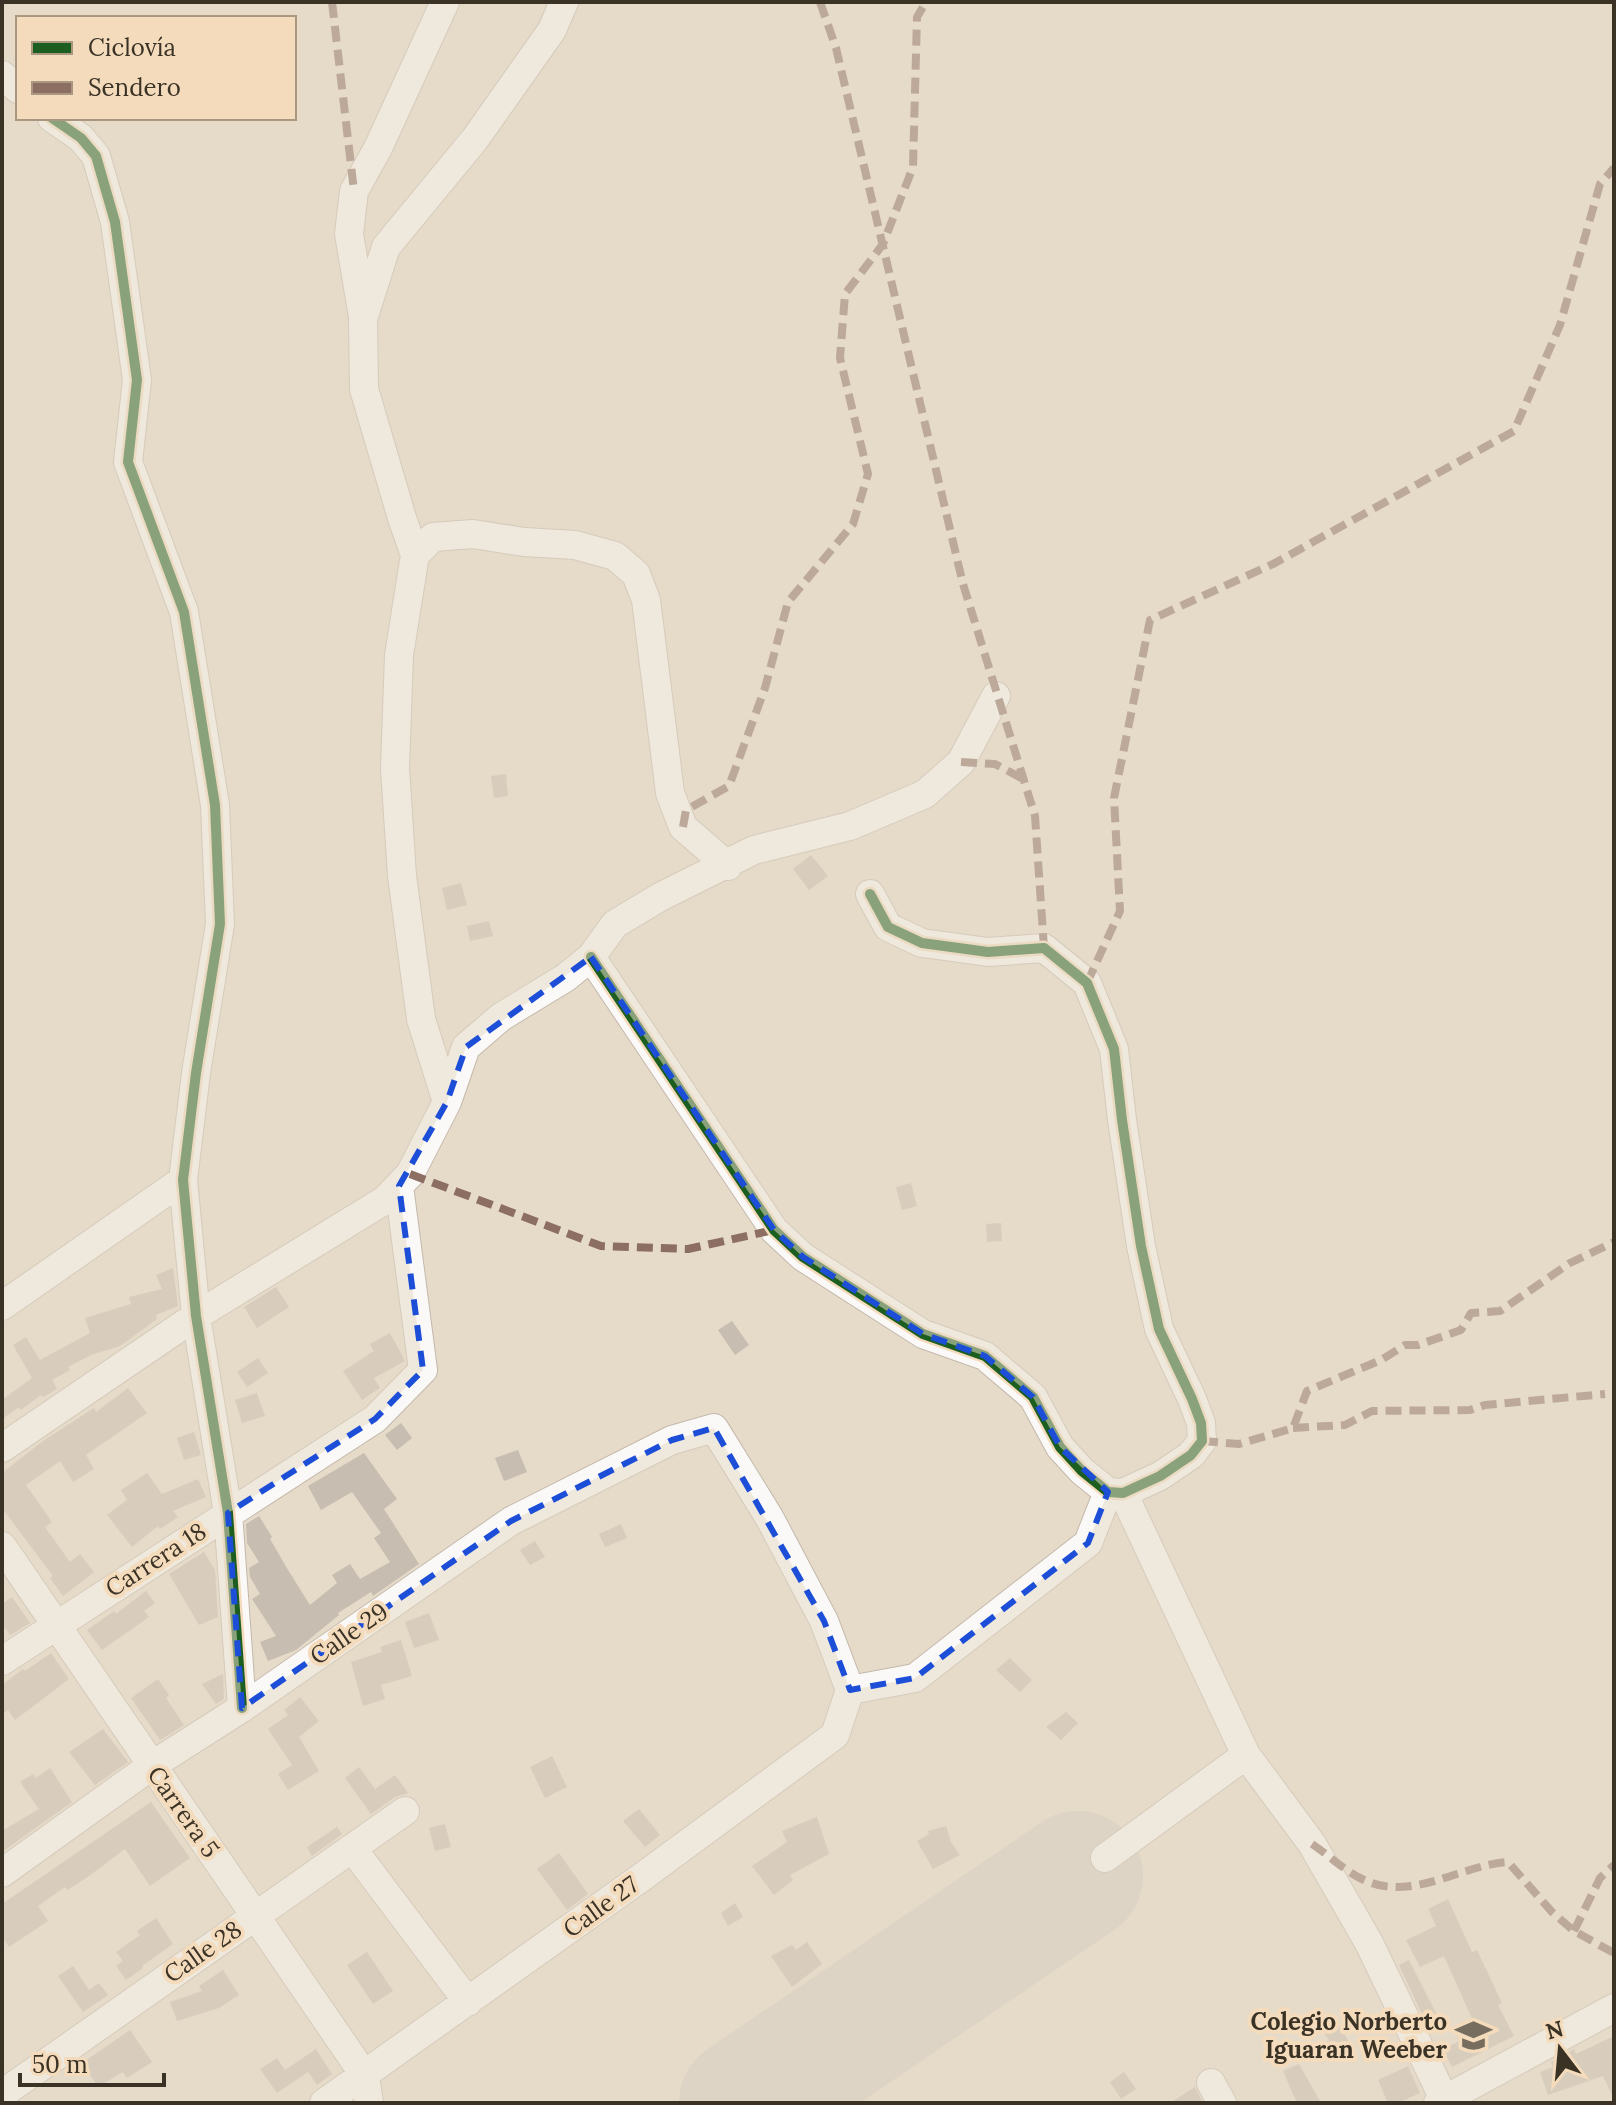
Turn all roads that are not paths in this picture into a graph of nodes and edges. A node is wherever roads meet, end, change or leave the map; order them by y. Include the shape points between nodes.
1 (445, 2) edge
2 (564, 2) edge
3 (55, 120) edge
4 (363, 319) junction
5 (415, 555) junction
6 (996, 696) dead end
7 (728, 866) junction
8 (870, 894) dead end
9 (591, 957) junction
10 (447, 1102) junction
11 (183, 1180) junction
12 (399, 1186) junction
13 (2, 1306) edge
14 (196, 1316) junction
15 (2, 1448) edge
16 (1115, 1492) junction
17 (228, 1513) junction
18 (2, 1546) edge
19 (55, 1626) junction
20 (2, 1661) edge
21 (850, 1690) junction
22 (242, 1708) junction
23 (1246, 1755) junction
24 (151, 1766) junction
25 (405, 1811) dead end
26 (352, 1848) junction
27 (1105, 1858) dead end
28 (2, 1873) edge
29 (254, 1916) junction
30 (468, 2002) junction
31 (1614, 2008) edge
32 (367, 2090) edge
33 (2, 2094) edge
34 (1443, 2102) edge
35 (324, 2103) edge

1 - 4 street via 354,191 349,234
2 - 4 street via 552,30 475,139 386,247
3 - 11 street via 96,156 115,222 137,380 128,462 184,612 215,805 220,924
4 - 5 street via 364,389
5 - 7 street via 433,537 473,534 575,545 615,556 636,574 646,600 670,793 683,827
5 - 10 street via 399,655 395,768 402,876 421,1019
6 - 7 street via 961,762 925,794 850,826 754,850
7 - 9 street via 615,924
8 - 16 street via 888,927 922,943 988,952 1044,948 1087,983 1103,1022 1114,1049 1141,1246 1159,1329 1201,1423 1202,1441 1160,1476
9 - 10 street via 466,1047
9 - 16 street via 774,1230 803,1257 923,1334 985,1356 1033,1397 1060,1447 1082,1471
10 - 12 street
11 - 13 street
11 - 14 street
12 - 14 street via 385,1200
12 - 17 street, Carrera 18 via 423,1370 375,1419
14 - 15 street
14 - 17 street
16 - 21 street via 1088,1543 915,1678
16 - 23 street
17 - 19 street, Carrera 18
17 - 22 street
18 - 19 street, Carrera 5
19 - 20 street, Carrera 18
19 - 24 street, Carrera 5
21 - 22 street, Calle 29 via 824,1621 714,1428 672,1440 511,1521
21 - 30 street, Calle 27 via 835,1735
22 - 24 street, Calle 29
23 - 27 street
23 - 34 street via 1312,1844 1369,1943
24 - 28 street, Calle 29
24 - 29 street, Carrera 5
25 - 26 street, Calle 28
26 - 29 street, Calle 28
26 - 30 street
29 - 32 street, Carrera 5
29 - 33 street, Calle 28
30 - 32 street, Calle 27
31 - 34 street
32 - 35 street, Calle 27

